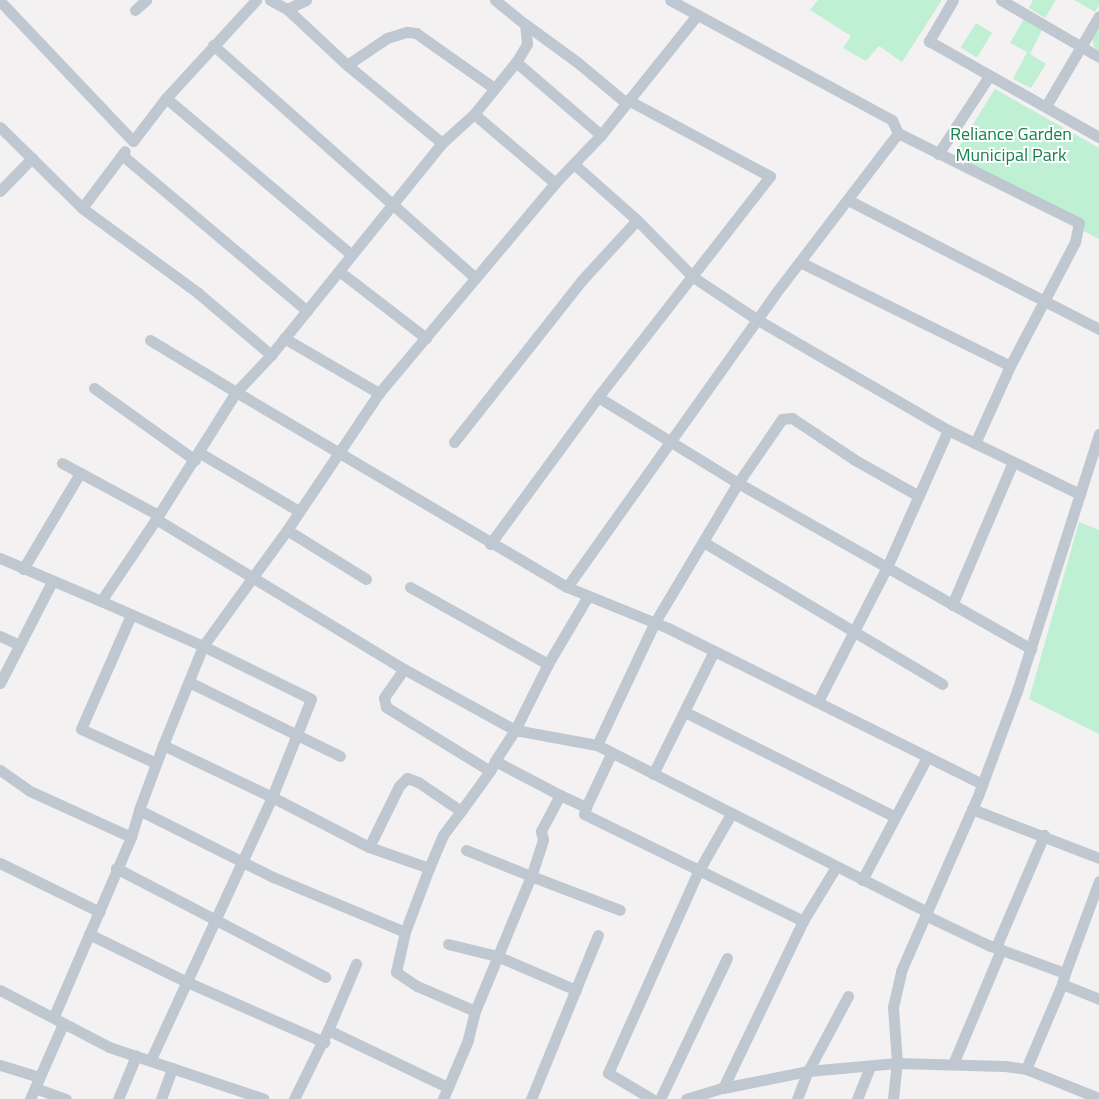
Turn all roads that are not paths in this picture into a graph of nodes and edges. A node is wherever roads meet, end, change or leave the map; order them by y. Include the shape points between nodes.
1 (146, 0) edge
2 (256, 0) edge
3 (270, 0) edge
4 (306, 0) edge
5 (495, 0) edge
6 (670, 0) edge
7 (953, 0) edge
8 (1000, 0) edge
9 (0, 1) edge
10 (287, 9) junction
11 (135, 10) dead end
12 (696, 15) junction
13 (1099, 16) edge
14 (525, 24) junction
15 (213, 44) junction
16 (1082, 47) junction
17 (1099, 57) edge
18 (516, 62) junction
19 (346, 65) junction
20 (989, 76) junction
21 (494, 88) junction
22 (166, 98) junction
23 (626, 101) junction
24 (1046, 106) junction
25 (474, 114) junction
26 (0, 127) edge
27 (898, 133) junction
28 (601, 135) junction
29 (1099, 137) edge
30 (133, 142) junction
31 (442, 144) junction
32 (938, 154) junction
33 (122, 155) junction
34 (32, 158) junction
35 (574, 165) junction
36 (555, 183) junction
37 (0, 191) edge
38 (848, 200) junction
39 (392, 205) junction
40 (82, 208) junction
41 (637, 220) junction
42 (352, 255) junction
43 (800, 262) junction
44 (339, 271) junction
45 (474, 277) junction
46 (693, 277) junction
47 (1043, 302) junction
48 (307, 310) junction
49 (758, 320) junction
50 (1099, 329) edge
51 (284, 338) junction
52 (426, 338) junction
53 (150, 340) dead end
54 (271, 355) junction
55 (1010, 366) junction
56 (94, 388) dead end
57 (236, 392) junction
58 (379, 393) junction
59 (598, 397) junction
60 (948, 430) junction
61 (1099, 434) edge
62 (454, 442) dead end
63 (669, 443) junction
64 (975, 443) junction
65 (338, 453) junction
66 (197, 456) junction
67 (62, 463) dead end
68 (1012, 464) junction
69 (80, 473) junction
70 (738, 483) junction
71 (1080, 494) junction
72 (919, 496) junction
73 (299, 511) junction
74 (157, 517) junction
75 (287, 530) junction
76 (705, 543) junction
77 (490, 544) junction
78 (0, 558) edge
79 (886, 567) junction
80 (23, 569) junction
81 (252, 577) junction
82 (366, 579) dead end
83 (52, 582) junction
84 (410, 587) dead end
85 (567, 587) junction
86 (588, 596) junction
87 (101, 601) junction
88 (952, 604) junction
89 (131, 615) junction
90 (656, 622) junction
91 (852, 633) junction
92 (0, 636) edge
93 (20, 645) junction
94 (203, 646) junction
95 (1031, 649) junction
96 (714, 651) junction
97 (548, 664) junction
98 (404, 669) junction
99 (189, 682) junction
100 (0, 683) edge
101 (942, 684) dead end
102 (818, 701) junction
103 (685, 712) junction
104 (516, 730) junction
105 (299, 734) junction
106 (163, 745) junction
107 (597, 746) junction
108 (611, 754) junction
109 (340, 756) dead end
110 (927, 757) junction
111 (156, 763) junction
112 (492, 766) junction
113 (0, 770) edge
114 (653, 774) junction
115 (982, 784) junction
116 (560, 795) junction
117 (272, 797) junction
118 (586, 807) junction
119 (139, 810) junction
120 (972, 810) junction
121 (461, 811) junction
122 (731, 814) junction
123 (894, 816) junction
124 (1044, 835) junction
125 (131, 837) junction
126 (369, 847) junction
127 (466, 850) dead end
128 (1099, 858) edge
129 (242, 860) junction
130 (0, 864) edge
131 (836, 867) junction
132 (116, 868) junction
133 (429, 868) junction
134 (699, 870) junction
135 (531, 876) junction
136 (862, 880) junction
137 (1099, 881) edge
138 (620, 910) dead end
139 (100, 912) junction
140 (926, 914) junction
141 (215, 920) junction
142 (803, 922) junction
143 (405, 932) junction
144 (89, 934) junction
145 (598, 935) dead end
146 (448, 944) dead end
147 (999, 948) junction
148 (497, 956) junction
149 (727, 958) dead end
150 (356, 964) dead end
151 (325, 977) dead end
152 (1064, 978) junction
153 (187, 982) junction
154 (0, 990) edge
155 (576, 990) junction
156 (848, 996) dead end
157 (1099, 999) edge
158 (475, 1011) junction
159 (59, 1020) junction
160 (328, 1030) junction
161 (324, 1042) junction
162 (136, 1056) junction
163 (151, 1060) junction
164 (897, 1063) junction
165 (953, 1064) junction
166 (0, 1065) edge
167 (870, 1066) junction
168 (172, 1068) junction
169 (1026, 1069) junction
170 (808, 1070) junction
171 (37, 1082) junction
172 (447, 1087) junction
173 (723, 1088) junction
174 (1099, 1098) edge
175 (30, 1099) edge
176 (66, 1099) edge
177 (118, 1099) edge
178 (161, 1099) edge
179 (264, 1099) edge
180 (294, 1099) edge
181 (443, 1099) edge
182 (531, 1099) edge
183 (652, 1099) edge
184 (660, 1099) edge
185 (686, 1099) edge
186 (797, 1099) edge
187 (857, 1099) edge
188 (893, 1099) edge

1 - 11 street
2 - 15 street
3 - 10 street
4 - 10 street
5 - 14 street
6 - 12 street
7 - 20 street via 929,41
8 - 16 street
9 - 30 street
10 - 19 street
12 - 23 street
12 - 27 street via 892,120
13 - 16 street
14 - 18 street via 527,44
14 - 23 street
15 - 22 street
15 - 39 street
16 - 17 street
16 - 24 street
18 - 21 street
18 - 28 street
19 - 21 street via 387,38 407,32 416,34
19 - 31 street
20 - 24 street
20 - 32 street
21 - 25 street
22 - 30 street
22 - 42 street
23 - 28 street
23 - 46 street via 770,176
24 - 29 street
25 - 31 street
25 - 36 street
26 - 34 street
27 - 32 street
27 - 38 street
28 - 35 street
30 - 33 street
31 - 39 street
32 - 47 street via 1079,223 1075,242
33 - 40 street
33 - 48 street
34 - 37 street
34 - 40 street
35 - 36 street
35 - 41 street
36 - 45 street
38 - 43 street
38 - 47 street
39 - 42 street
39 - 45 street
40 - 54 street via 198,293
41 - 46 street
41 - 62 street via 582,280
42 - 44 street
43 - 49 street
43 - 55 street
44 - 48 street
44 - 52 street
45 - 52 street
46 - 49 street
46 - 59 street
47 - 50 street
47 - 55 street
48 - 51 street
49 - 60 street
49 - 63 street
51 - 54 street
51 - 58 street
52 - 58 street
53 - 57 street
54 - 57 street
55 - 64 street
56 - 66 street
57 - 65 street
57 - 66 street
58 - 65 street
59 - 63 street
59 - 77 street
60 - 64 street
60 - 72 street
61 - 71 street
63 - 70 street
63 - 85 street
64 - 68 street
65 - 73 street
65 - 77 street
66 - 73 street
66 - 74 street
67 - 69 street
68 - 71 street
68 - 88 street
69 - 74 street
69 - 80 street
70 - 72 street via 782,419 792,418 855,460
70 - 76 street
70 - 79 street
71 - 95 street
72 - 79 street
73 - 75 street
74 - 81 street
74 - 87 street
75 - 81 street
75 - 82 street
76 - 90 street
76 - 91 street
77 - 85 street
78 - 80 street
79 - 88 street
79 - 91 street
80 - 83 street
81 - 94 street
81 - 98 street
83 - 87 street
83 - 93 street
84 - 97 street
85 - 86 street
86 - 90 street
86 - 97 street
87 - 89 street
88 - 95 street
89 - 94 street
89 - 111 street via 81,729
90 - 96 street
90 - 107 street
91 - 101 street
91 - 102 street
92 - 93 street
93 - 100 street
94 - 99 street
94 - 105 street via 311,699
95 - 115 street
96 - 102 street
96 - 103 street
97 - 104 street
98 - 104 street
98 - 112 street via 384,698 386,707
99 - 105 street
99 - 106 street
102 - 110 street
103 - 114 street
103 - 123 street
104 - 107 street
104 - 112 street
105 - 109 street
105 - 117 street
106 - 111 street
106 - 117 street
107 - 108 street
108 - 114 street
108 - 118 street
110 - 115 street
110 - 123 street
111 - 119 street
112 - 116 street
112 - 121 street
113 - 125 street via 30,791
114 - 122 street
115 - 120 street
116 - 118 street
116 - 135 street via 542,831 543,840
117 - 126 street
117 - 129 street
118 - 134 street via 584,814
119 - 125 street
119 - 129 street
120 - 124 street
120 - 140 street
121 - 126 street via 407,778 399,786
121 - 133 street via 443,835
122 - 131 street
122 - 134 street
123 - 136 street
124 - 128 street
124 - 147 street
125 - 132 street
126 - 133 street
127 - 135 street
129 - 141 street
129 - 143 street via 273,877
130 - 139 street
131 - 136 street
131 - 142 street
132 - 139 street
132 - 141 street
133 - 143 street
134 - 142 street
134 - 183 street via 608,1073
135 - 138 street
135 - 148 street
136 - 140 street
137 - 152 street
139 - 144 street
140 - 147 street
140 - 164 street via 901,970 893,1007
141 - 151 street
141 - 153 street
142 - 173 street
143 - 158 street via 396,972 417,986
144 - 153 street
144 - 159 street
145 - 155 street
146 - 148 street
147 - 152 street
147 - 165 street
148 - 155 street
148 - 158 street
149 - 184 street
150 - 160 street
152 - 157 street
152 - 169 street
153 - 161 street
153 - 163 street
154 - 159 street
155 - 182 street
156 - 170 street
158 - 172 street via 468,1040
159 - 162 street via 109,1047
159 - 171 street
160 - 161 street
160 - 172 street
161 - 180 street
162 - 163 street
162 - 177 street
163 - 168 street
164 - 165 street
164 - 167 street
164 - 188 street
165 - 169 street
166 - 171 street
167 - 170 street
167 - 187 street
168 - 178 street
168 - 179 street
169 - 174 street
170 - 173 street
170 - 186 street
171 - 175 street
171 - 176 street
172 - 181 street
173 - 185 street

